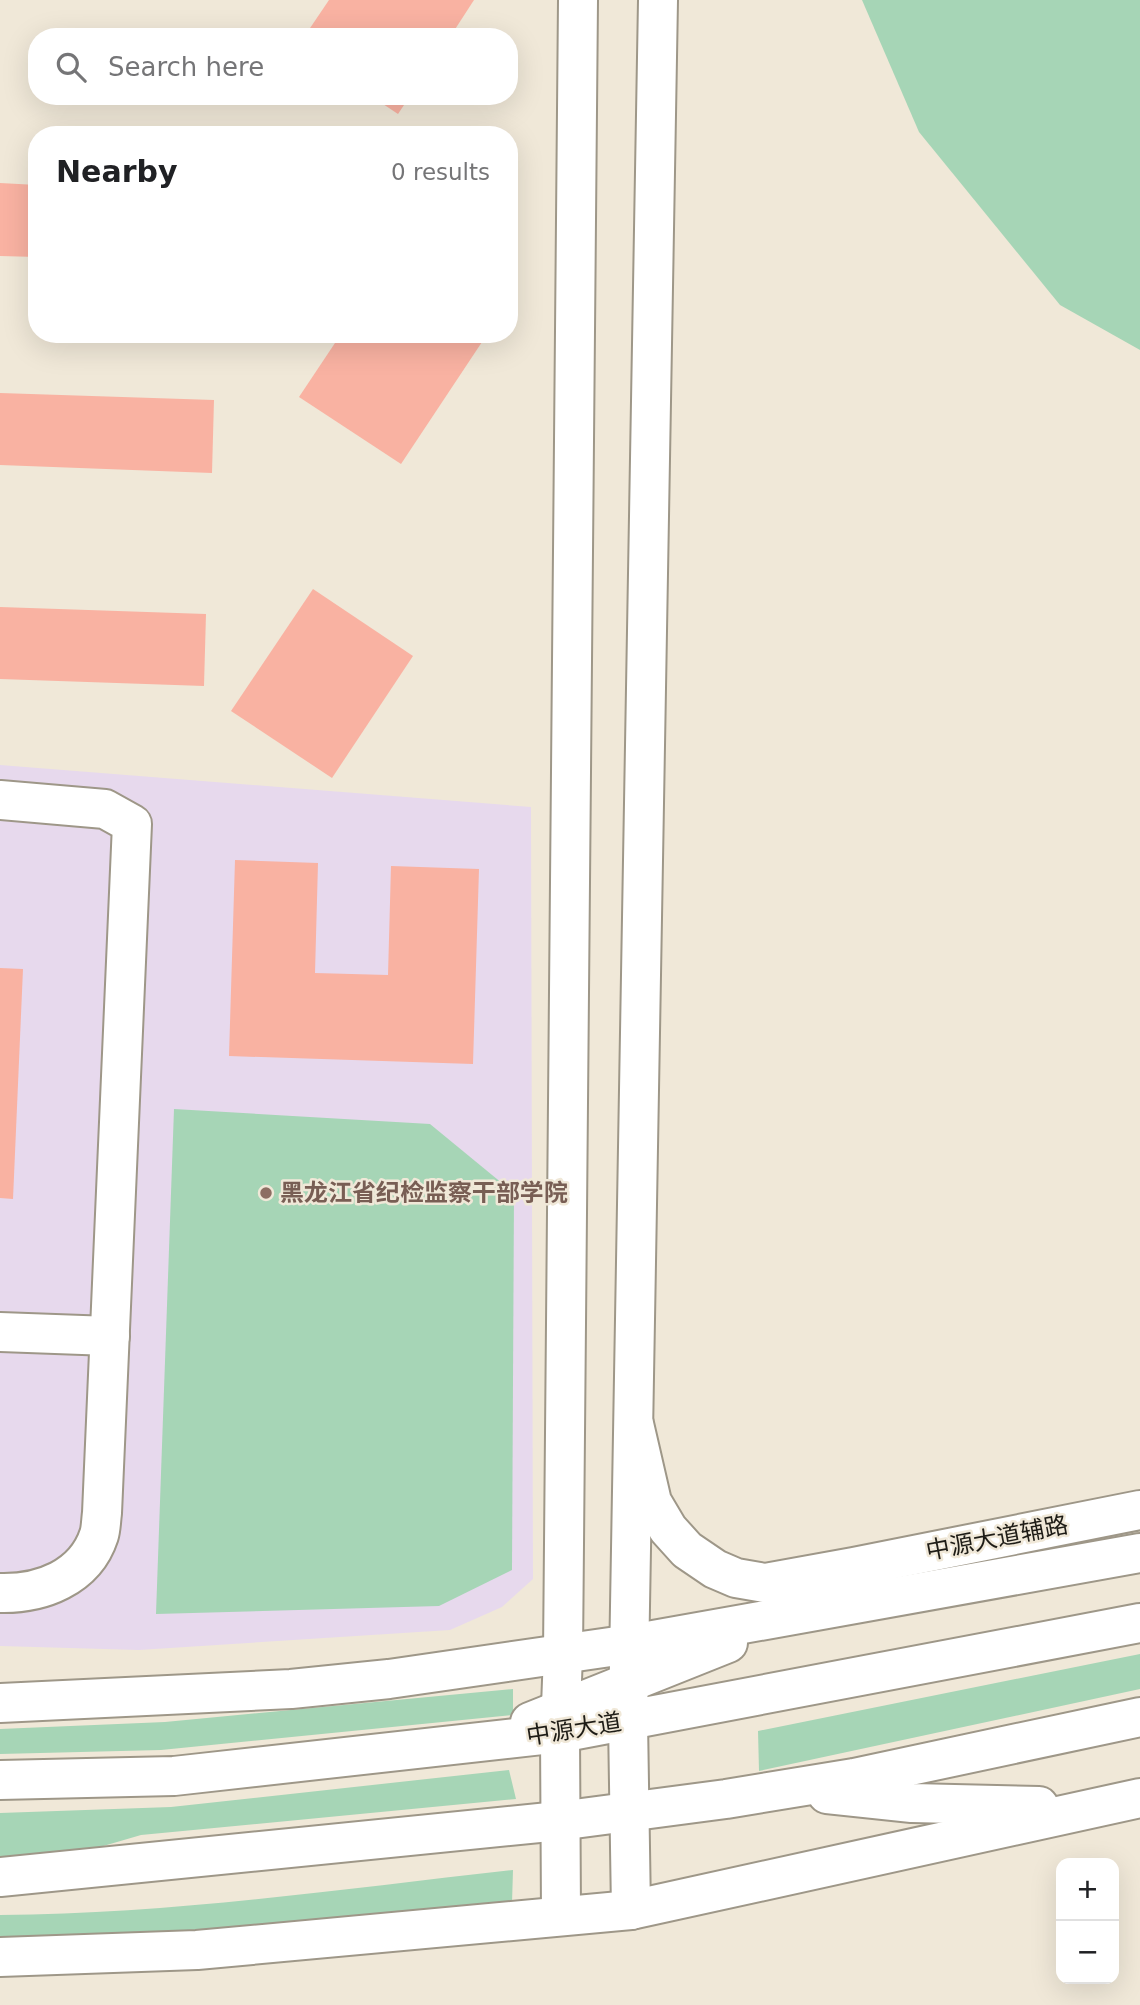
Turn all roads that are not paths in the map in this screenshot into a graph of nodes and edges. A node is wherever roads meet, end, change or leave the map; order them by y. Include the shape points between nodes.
1 (578, 0) edge
2 (658, 0) edge
3 (0, 800) edge
4 (0, 1332) edge
5 (110, 1336) junction
6 (634, 1424) junction
7 (1140, 1510) edge
8 (1140, 1553) edge
9 (854, 1567) junction
10 (939, 1590) junction
11 (0, 1593) edge
12 (806, 1612) junction
13 (1140, 1623) edge
14 (631, 1644) junction
15 (563, 1654) junction
16 (629, 1682) junction
17 (0, 1703) edge
18 (1140, 1717) edge
19 (560, 1721) junction
20 (628, 1721) junction
21 (0, 1780) edge
22 (783, 1790) junction
23 (1140, 1798) edge
24 (1097, 1808) junction
25 (630, 1812) junction
26 (559, 1821) junction
27 (0, 1877) edge
28 (631, 1910) junction
29 (561, 1915) junction
30 (0, 1956) edge

1 - 15 main road
2 - 6 main road
3 - 5 main road via 105,809 132,824
4 - 5 main road
5 - 11 main road via 99,1536 66,1579 34,1591
6 - 9 main road, 中源大道辅路 via 652,1502 687,1550 715,1569 765,1583
6 - 14 main road
7 - 9 main road, 中源大道辅路
8 - 10 main road
9 - 10 main road
10 - 12 main road
12 - 14 main road
12 - 16 main road
13 - 20 main road, 中源大道
14 - 15 main road
14 - 16 main road
15 - 17 main road via 291,1689
15 - 19 main road
16 - 19 main road
16 - 20 main road
18 - 22 main road
19 - 20 main road, 中源大道
19 - 21 main road, 中源大道 via 479,1742 174,1776
19 - 26 main road
20 - 25 main road
22 - 24 main road via 912,1803
22 - 25 main road
23 - 24 main road
24 - 28 main road
25 - 26 main road
25 - 28 main road
26 - 27 main road
26 - 29 main road
28 - 29 main road
29 - 30 main road via 197,1950

